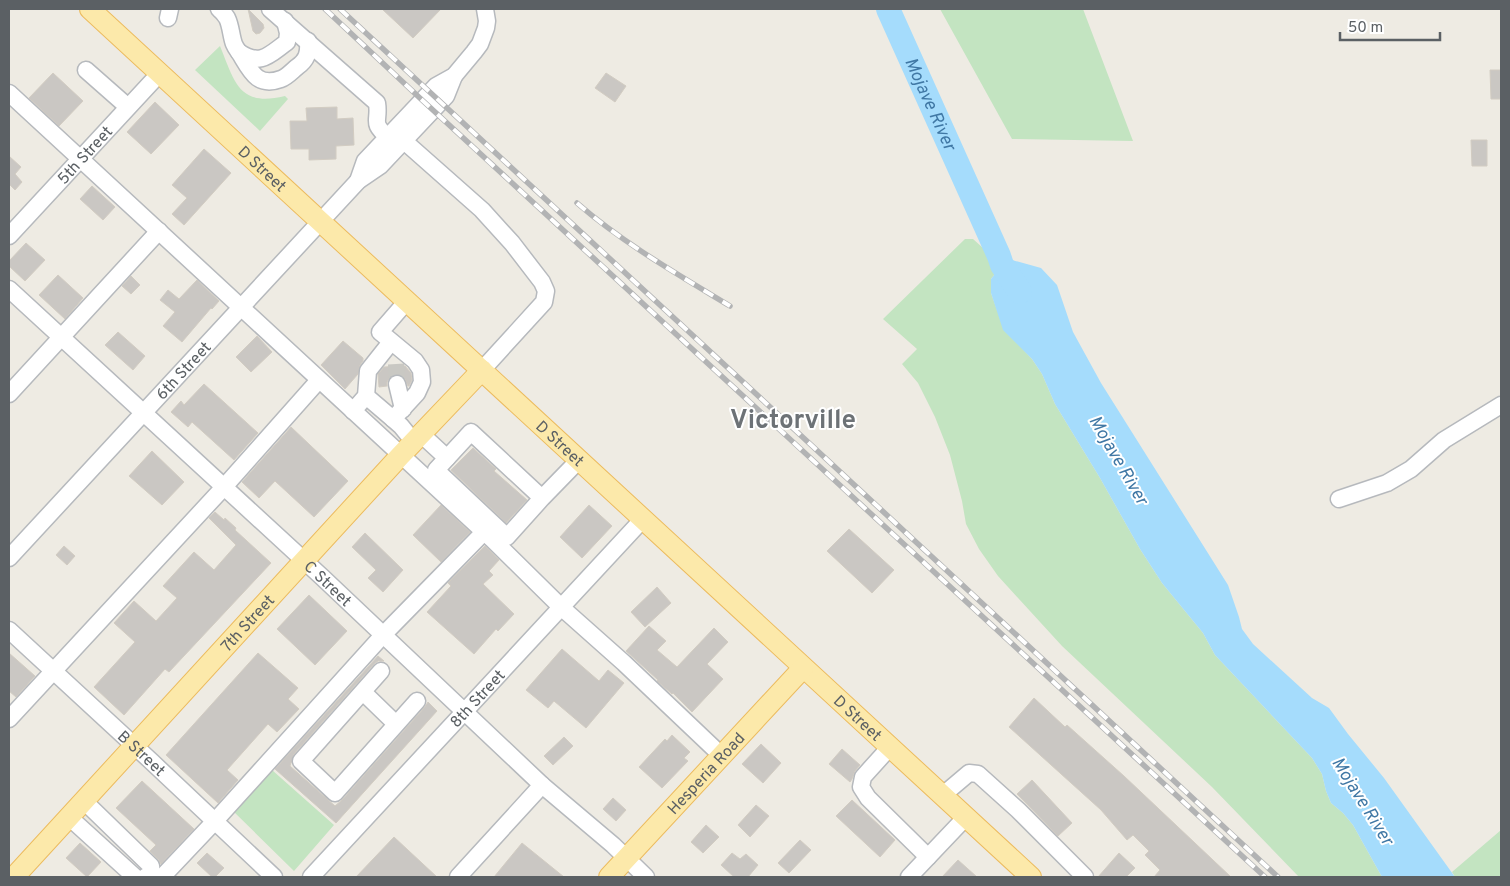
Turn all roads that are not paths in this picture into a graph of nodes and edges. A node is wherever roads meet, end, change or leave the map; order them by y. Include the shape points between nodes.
1 (90, 9) edge
2 (220, 9) edge
3 (270, 9) edge
4 (487, 13) edge
5 (285, 21) junction
6 (308, 41) junction
7 (239, 52) junction
8 (86, 70) dead end
9 (160, 73) junction
10 (9, 93) edge
11 (128, 108) junction
12 (396, 139) junction
13 (79, 160) junction
14 (321, 222) junction
15 (159, 231) junction
16 (9, 236) edge
17 (9, 289) edge
18 (407, 301) junction
19 (241, 308) junction
20 (62, 337) junction
21 (396, 352) junction
22 (482, 370) junction
23 (319, 380) junction
24 (397, 384) tunnel mouth
25 (9, 394) edge
26 (366, 396) junction
27 (1501, 405) edge
28 (353, 411) junction
29 (144, 413) junction
30 (398, 414) junction
31 (412, 444) junction
32 (447, 458) junction
33 (579, 460) junction
34 (224, 488) junction
35 (542, 498) junction
36 (1339, 500) dead end
37 (643, 519) junction
38 (484, 532) junction
39 (9, 558) edge
40 (304, 562) junction
41 (561, 607) junction
42 (9, 630) edge
43 (383, 635) junction
44 (402, 652) junction
45 (803, 668) junction
46 (53, 671) junction
47 (433, 682) junction
48 (363, 692) junction
49 (464, 712) junction
50 (9, 719) edge
51 (396, 724) junction
52 (135, 747) junction
53 (890, 747) junction
54 (722, 756) junction
55 (542, 785) junction
56 (943, 795) junction
57 (84, 801) junction
58 (69, 817) junction
59 (966, 817) junction
60 (215, 821) junction
61 (928, 857) junction
62 (626, 858) junction
63 (14, 877) edge
64 (135, 877) edge
65 (145, 877) edge
66 (162, 877) edge
67 (274, 877) edge
68 (311, 877) edge
69 (458, 877) edge
70 (609, 877) edge
71 (646, 877) edge
72 (909, 877) edge
73 (1031, 877) edge
74 (1085, 877) edge

1 - 9 main road, D Street
2 - 7 street via 227,17
3 - 5 street
4 - 12 street, 6th Street via 480,44 454,76 446,96
5 - 6 street
5 - 7 street via 287,42 270,56 246,58
6 - 7 street via 307,58 282,79 265,81 257,78
6 - 12 street via 377,103 378,129
8 - 11 street
9 - 11 street, 5th Street
9 - 14 main road, D Street
10 - 13 street
11 - 13 street, 5th Street
12 - 14 street, 6th Street via 380,166 358,181
12 - 22 street via 482,210 512,243 546,291 544,302
13 - 15 street
13 - 16 street, 5th Street
14 - 18 main road, D Street
14 - 19 street, 6th Street
15 - 19 street
15 - 20 street
17 - 20 street, C Street
18 - 21 street via 380,332
18 - 22 main road, D Street
19 - 23 street
19 - 29 street, 6th Street
20 - 25 street
20 - 29 street, C Street
21 - 26 street via 368,371
21 - 30 street via 415,361 421,370 422,382 418,393
22 - 31 main road, 7th Street
22 - 33 main road, D Street
23 - 28 street
23 - 34 street
24 - 30 street
26 - 28 street
26 - 30 street
27 - 36 street via 1444,440 1411,470 1387,483
28 - 31 street
29 - 34 street, C Street
29 - 39 street, 6th Street
30 - 31 street
31 - 32 street
31 - 38 street
31 - 40 main road, 7th Street
32 - 35 street via 471,432
32 - 35 street via 436,470 507,536
33 - 35 street
33 - 37 main road, D Street
34 - 40 street, C Street
34 - 46 street
37 - 41 street, 8th Street
37 - 45 main road, D Street
38 - 41 street
38 - 43 street
40 - 43 street, C Street
40 - 52 main road, 7th Street
41 - 49 street, 8th Street
41 - 54 street
42 - 46 street, B Street
43 - 44 street, C Street
43 - 60 street
44 - 47 street, C Street
44 - 48 street
45 - 53 main road, D Street
45 - 54 main road, Hesperia Road
46 - 50 street
46 - 52 street, B Street
47 - 49 street, C Street
47 - 51 street
48 - 51 street
48 - 51 street via 301,761 335,793
49 - 55 street, C Street
49 - 68 street, 8th Street
52 - 57 main road, 7th Street
52 - 60 street, B Street
53 - 56 main road, D Street
53 - 61 street via 863,777 864,793
54 - 62 main road, Hesperia Road
55 - 62 street, C Street
55 - 69 street
56 - 59 main road, D Street
56 - 74 street via 969,773 978,774
57 - 58 main road, 7th Street
57 - 65 street via 151,866 150,874
58 - 63 main road, 7th Street
58 - 64 street
59 - 61 street
59 - 73 main road, D Street
60 - 66 street
60 - 67 street, B Street
61 - 72 street
62 - 70 main road, Hesperia Road
62 - 71 street, C Street

